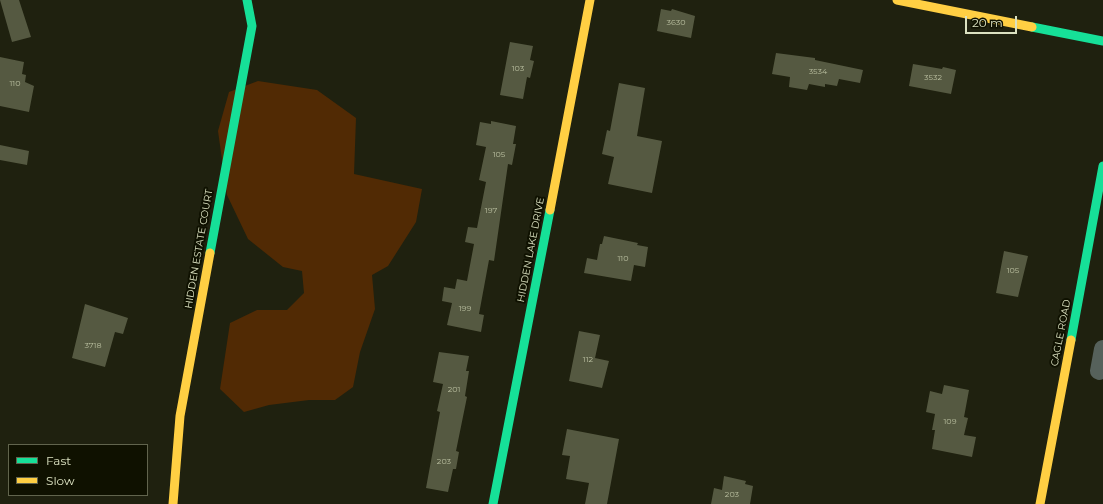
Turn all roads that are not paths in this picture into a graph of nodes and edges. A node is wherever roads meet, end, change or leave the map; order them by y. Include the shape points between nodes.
1 (247, 0) edge
2 (590, 0) edge
3 (897, 0) edge
4 (1103, 41) edge
5 (1103, 166) edge
6 (1103, 349) edge
7 (1099, 371) dead end
8 (173, 504) edge
9 (493, 504) edge
10 (1040, 504) edge

1 - 8 street, HIDDEN ESTATE COURT via 252,26 180,416
2 - 9 street, HIDDEN LAKE DRIVE
3 - 4 street
5 - 10 street, CAGLE ROAD
6 - 7 street

